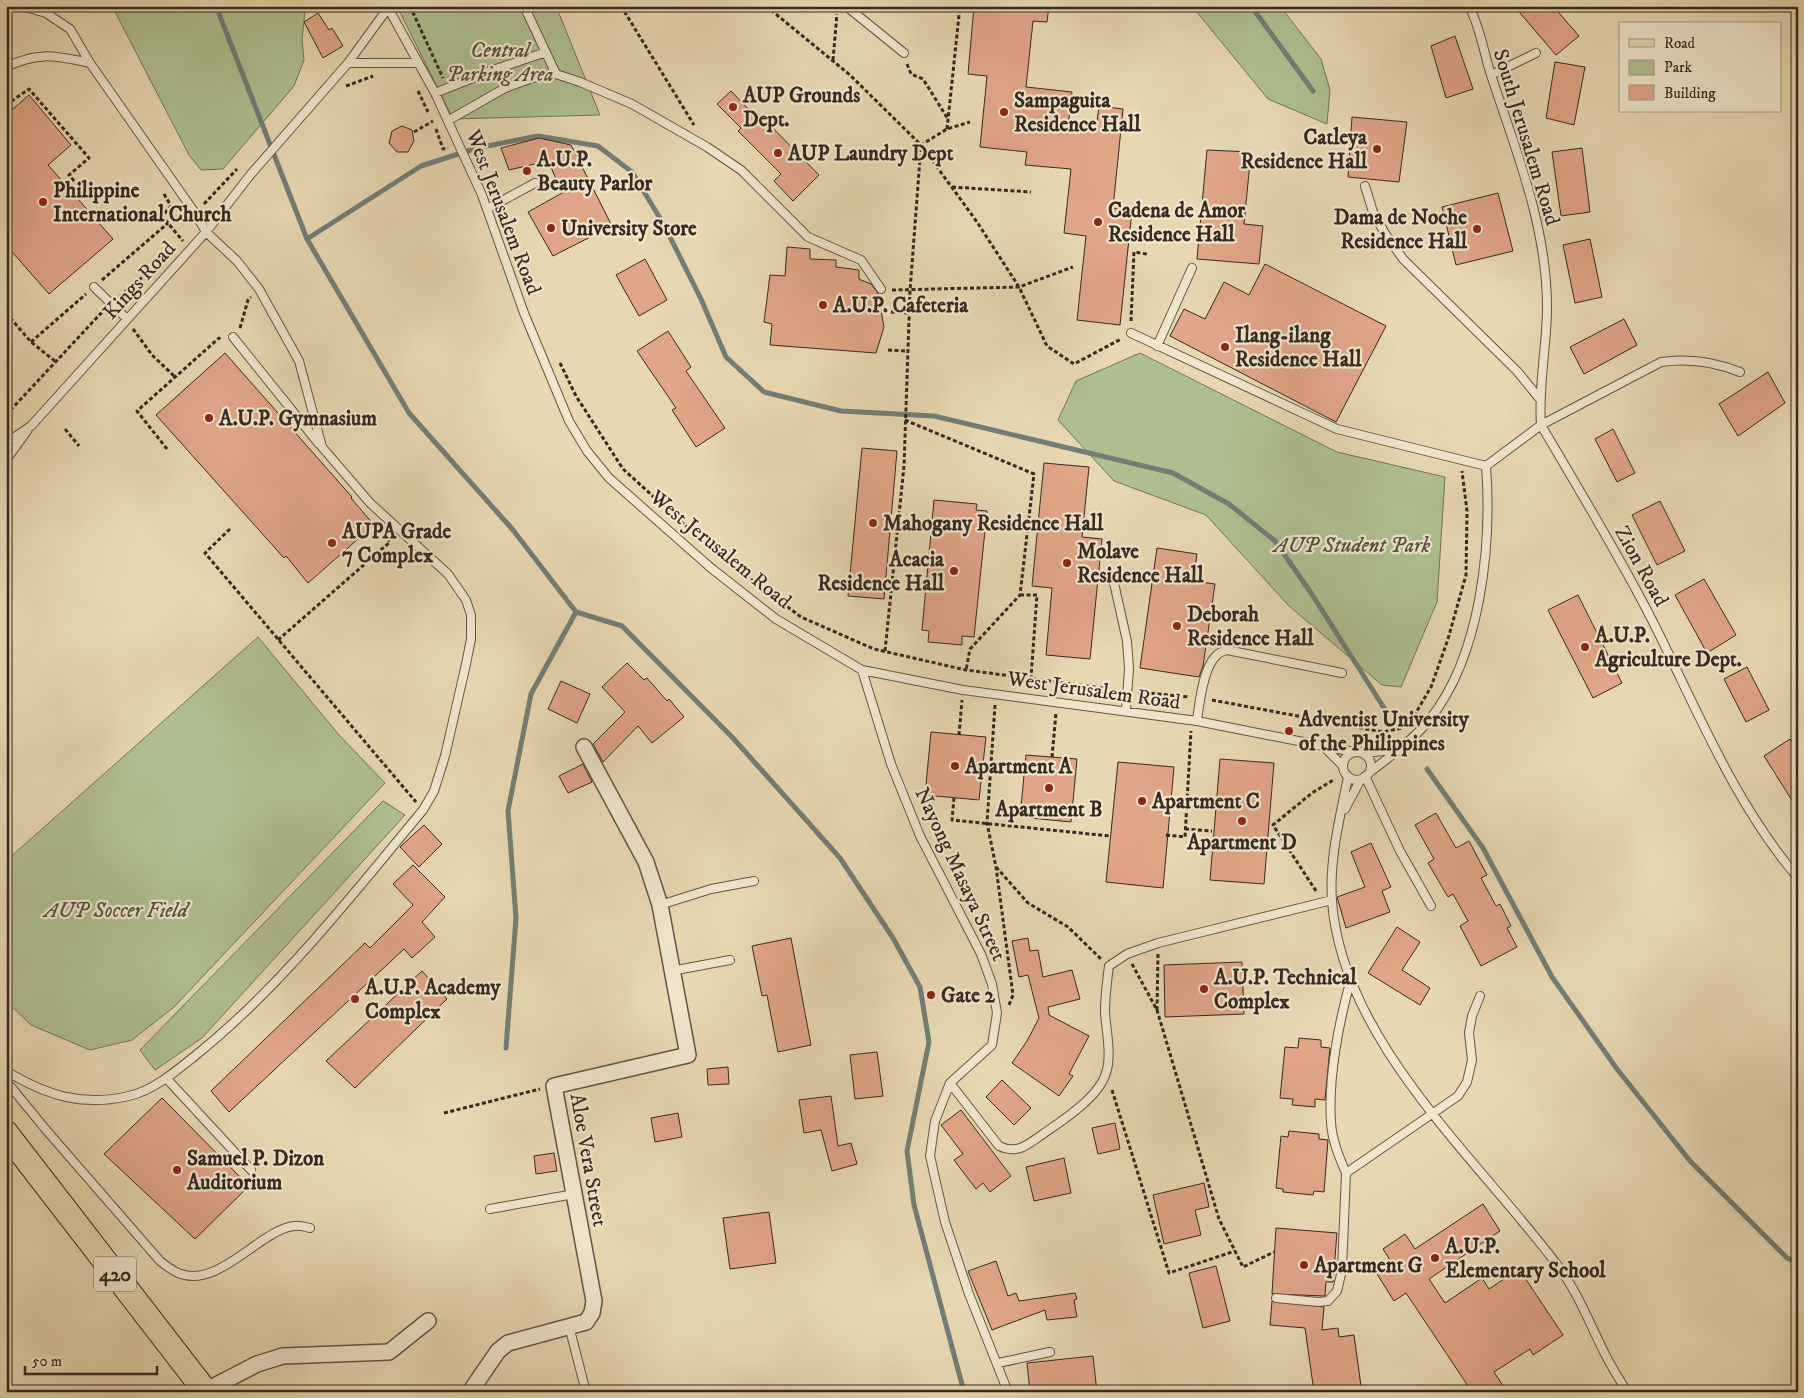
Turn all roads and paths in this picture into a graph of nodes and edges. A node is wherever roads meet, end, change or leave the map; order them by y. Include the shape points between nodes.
1 (21, 6) edge
2 (524, 6) edge
3 (622, 6) edge
4 (766, 6) edge
5 (837, 6) edge
6 (846, 6) edge
7 (960, 6) edge
8 (1469, 6) edge
9 (388, 7) edge
10 (45, 9) edge
11 (546, 52) junction
12 (1536, 52) dead end
13 (904, 53) dead end
14 (833, 61) junction
15 (90, 63) junction
16 (348, 63) junction
17 (418, 63) junction
18 (6, 67) edge
19 (382, 74) dead end
20 (556, 74) junction
21 (911, 74) dead end
22 (1491, 75) junction
23 (417, 87) dead end
24 (343, 90) dead end
25 (436, 93) junction
26 (6, 105) edge
27 (948, 119) junction
28 (449, 120) junction
29 (433, 121) junction
30 (970, 122) dead end
31 (947, 128) junction
32 (414, 132) dead end
33 (921, 145) junction
34 (460, 147) junction
35 (707, 147) junction
36 (241, 164) dead end
37 (535, 183) dead end
38 (1365, 186) dead end
39 (951, 187) junction
40 (80, 189) dead end
41 (1031, 192) dead end
42 (172, 206) dead end
43 (488, 209) junction
44 (196, 213) junction
45 (206, 232) junction
46 (180, 239) dead end
47 (177, 247) dead end
48 (1147, 254) dead end
49 (165, 258) dead end
50 (1073, 267) dead end
51 (1192, 268) dead end
52 (94, 287) dead end
53 (1019, 288) junction
54 (881, 289) dead end
55 (893, 291) dead end
56 (910, 291) junction
57 (248, 300) dead end
58 (112, 302) junction
59 (891, 312) dead end
60 (6, 313) edge
61 (909, 313) junction
62 (127, 319) junction
63 (240, 328) dead end
64 (1130, 333) junction
65 (233, 337) dead end
66 (224, 345) dead end
67 (1157, 346) junction
68 (888, 350) dead end
69 (908, 351) junction
70 (559, 361) dead end
71 (56, 362) junction
72 (1740, 372) dead end
73 (175, 377) junction
74 (1539, 398) junction
75 (6, 415) edge
76 (905, 420) junction
77 (1542, 425) junction
78 (32, 426) junction
79 (65, 429) dead end
80 (6, 442) edge
81 (79, 446) dead end
82 (322, 447) junction
83 (167, 449) dead end
84 (6, 460) edge
85 (1460, 460) junction
86 (1486, 466) junction
87 (370, 503) junction
88 (230, 529) dead end
89 (1114, 583) dead end
90 (1020, 595) junction
91 (278, 640) junction
92 (885, 651) junction
93 (862, 670) junction
94 (966, 670) junction
95 (1342, 673) dead end
96 (1031, 678) junction
97 (963, 690) junction
98 (1128, 691) junction
99 (996, 694) junction
100 (1200, 698) junction
101 (1057, 702) junction
102 (1126, 710) junction
103 (1194, 721) junction
104 (959, 735) dead end
105 (1323, 746) junction
106 (1403, 746) junction
107 (584, 747) dead end
108 (1354, 752) junction
109 (1364, 753) junction
110 (1052, 757) dead end
111 (1342, 765) junction
112 (1346, 775) junction
113 (1365, 776) junction
114 (954, 798) dead end
115 (422, 810) junction
116 (1340, 817) junction
117 (987, 823) junction
118 (1185, 829) junction
119 (1212, 831) dead end
120 (1166, 835) dead end
121 (1110, 836) dead end
122 (996, 867) junction
123 (1798, 878) edge
124 (754, 881) dead end
125 (1332, 900) junction
126 (1322, 903) junction
127 (660, 905) junction
128 (1431, 906) dead end
129 (1158, 943) junction
130 (1127, 954) junction
131 (730, 960) dead end
132 (1108, 966) junction
133 (672, 971) junction
134 (1351, 979) junction
135 (1480, 996) dead end
136 (1157, 1010) junction
137 (1006, 1012) dead end
138 (6, 1071) edge
139 (1107, 1073) junction
140 (167, 1079) junction
141 (6, 1081) edge
142 (950, 1083) junction
143 (554, 1086) junction
144 (444, 1113) dead end
145 (1432, 1114) junction
146 (6, 1133) edge
147 (251, 1170) dead end
148 (1346, 1173) junction
149 (574, 1194) junction
150 (490, 1209) dead end
151 (310, 1228) dead end
152 (1235, 1251) junction
153 (1274, 1252) dead end
154 (1276, 1298) dead end
155 (428, 1321) dead end
156 (568, 1326) junction
157 (1050, 1352) dead end
158 (998, 1363) junction
159 (206, 1392) edge
160 (470, 1392) edge
161 (586, 1392) edge
162 (1008, 1392) edge
163 (1627, 1392) edge

1 - 10 lane
2 - 11 lane
3 - 35 path
4 - 14 path
5 - 14 path
6 - 13 lane
7 - 27 path
8 - 22 lane, South Jerusalem Road
9 - 16 lane, Kings Road
9 - 17 lane, West Jerusalem Road
10 - 15 lane via 70,29
11 - 20 lane
11 - 25 lane
12 - 22 lane
14 - 33 path
15 - 18 lane via 47,55 24,58
15 - 44 lane
16 - 17 lane
16 - 45 lane, Kings Road via 251,174
17 - 25 lane, West Jerusalem Road
19 - 24 path via 359,80
20 - 28 lane via 505,88
20 - 35 lane via 632,104
21 - 27 path via 923,79
22 - 74 lane, South Jerusalem Road via 1515,143 1545,264 1547,308
23 - 29 path
25 - 28 lane, West Jerusalem Road
26 - 40 path via 30,89 89,158 69,175
27 - 31 path
28 - 34 lane, West Jerusalem Road
29 - 32 path
29 - 34 path via 443,150
30 - 31 path
31 - 33 path
33 - 39 path
33 - 56 path
34 - 43 lane, West Jerusalem Road
35 - 54 lane via 741,170 808,238 860,260
36 - 44 path
37 - 43 lane
38 - 74 lane via 1373,212 1403,259
39 - 41 path
39 - 53 path
42 - 46 path via 162,216
43 - 93 lane, West Jerusalem Road via 553,386 587,451 609,478 711,568 776,619
44 - 45 lane
44 - 47 path
45 - 62 lane, Kings Road
45 - 82 lane via 237,261 259,289 299,361
48 - 64 path via 1134,252
49 - 58 path
50 - 53 path
51 - 67 lane
52 - 58 lane
53 - 56 path
53 - 64 path via 1047,346 1074,364
55 - 56 path
56 - 61 path
57 - 63 path
58 - 62 lane
58 - 71 path
59 - 61 path
60 - 71 path via 31,342
61 - 69 path
62 - 73 path via 152,355
62 - 78 lane, Kings Road
64 - 67 lane
65 - 82 lane
66 - 73 path via 218,338
67 - 85 lane via 1337,429
68 - 69 path
69 - 76 path
70 - 92 path via 576,396 623,469 717,554 801,617
71 - 75 path
72 - 77 lane via 1705,361 1661,362
73 - 83 path via 137,411
74 - 77 lane, Zion Road
76 - 90 path via 1034,474
76 - 92 path via 904,466
77 - 86 lane
77 - 123 lane, Zion Road via 1652,620 1748,809
78 - 80 lane, Kings Road
78 - 84 lane
79 - 81 path
82 - 87 lane
85 - 86 lane
85 - 100 path via 1467,511 1466,575 1431,687 1414,716 1401,729 1383,732
86 - 106 lane via 1488,544 1480,595 1464,652 1450,688 1430,719
87 - 91 path via 390,542
87 - 115 lane via 448,574 466,600 471,615 471,639 445,756 434,790
88 - 91 path via 204,553
89 - 98 lane via 1127,641
90 - 94 path via 970,649
90 - 96 path via 1037,595
91 - 115 path
92 - 94 path
93 - 97 lane, West Jerusalem Road
93 - 142 lane, Nayong Masaya Street via 892,764 920,836 981,954 992,984 997,1013 992,1045
94 - 96 path
95 - 100 lane via 1226,650 1213,660
96 - 98 path
97 - 99 lane, West Jerusalem Road
97 - 104 path
98 - 100 path
98 - 102 lane
99 - 101 lane, West Jerusalem Road
99 - 117 path
100 - 103 lane
101 - 102 lane, West Jerusalem Road
101 - 110 path
102 - 103 lane, West Jerusalem Road
103 - 105 lane, West Jerusalem Road
103 - 118 path
105 - 108 lane, West Jerusalem Road
105 - 111 lane
106 - 109 lane via 1389,752
106 - 113 lane
107 - 127 street, Aloe Vera Street via 641,850
108 - 109 lane
108 - 111 lane via 1345,758
109 - 113 lane via 1370,761
111 - 112 lane
112 - 113 lane
112 - 116 lane
112 - 126 path via 1312,793 1273,825 1311,880
113 - 116 lane
113 - 128 lane via 1400,851
114 - 117 path via 952,820
115 - 140 lane via 314,941 224,1032
116 - 125 lane
117 - 121 path
117 - 122 path
118 - 119 path
118 - 120 path via 1184,837
122 - 132 path via 1028,903 1068,927
122 - 137 path via 1013,995
124 - 127 lane via 710,889
125 - 126 lane
125 - 134 lane via 1339,943
126 - 129 lane
127 - 133 street, Aloe Vera Street
129 - 130 lane
129 - 136 path
130 - 132 lane
130 - 136 path
131 - 133 lane
132 - 139 lane via 1105,1010
133 - 143 street, Aloe Vera Street via 688,1054
134 - 145 lane via 1369,1018
134 - 148 lane via 1338,1025 1331,1122 1336,1150
135 - 145 lane via 1469,1033 1472,1060 1467,1082 1458,1096
136 - 152 path via 1219,1219
138 - 140 lane via 36,1089 69,1099 130,1096
139 - 142 lane via 1094,1093 1071,1114 1023,1148 1009,1151 999,1146
139 - 152 path via 1169,1274
140 - 147 lane
141 - 151 lane via 160,1261 176,1272 192,1275 210,1272 242,1257 278,1231 295,1226
142 - 158 lane, Nayong Masaya Street via 935,1121 930,1156 948,1231 969,1294
143 - 144 path
143 - 149 street, Aloe Vera Street
145 - 148 lane
145 - 163 lane via 1558,1266 1580,1298 1606,1357
146 - 159 main road, 420
148 - 154 lane via 1342,1270 1337,1291 1323,1302
149 - 150 lane
149 - 156 street, Aloe Vera Street via 594,1301 586,1322
152 - 153 path via 1243,1266
155 - 159 street via 389,1352 283,1356 256,1364
156 - 160 street, Aloe Vera Street via 508,1343 498,1351
156 - 161 lane
157 - 158 lane
158 - 162 lane, Nayong Masaya Street

